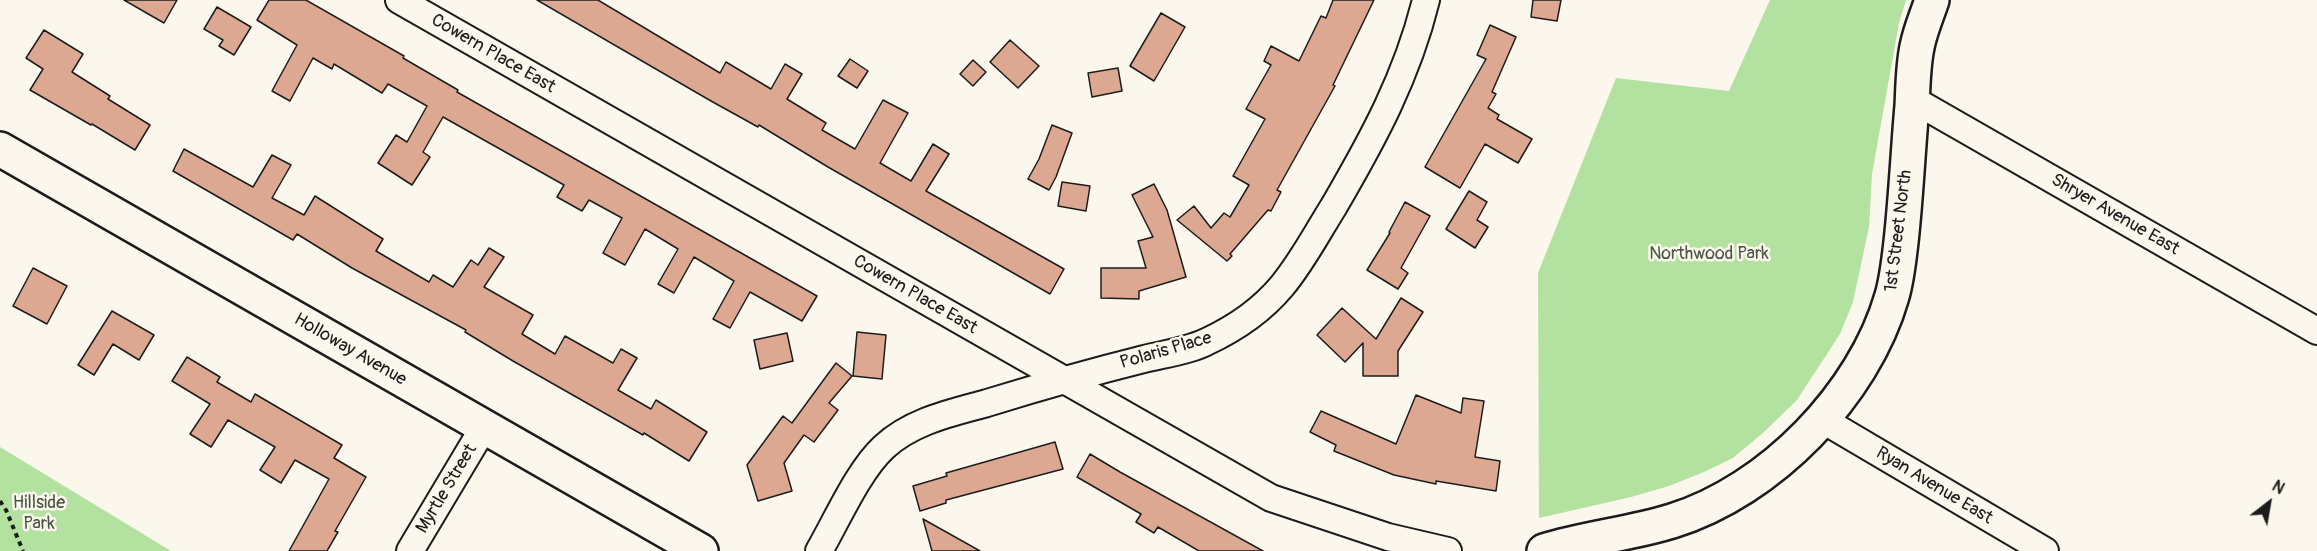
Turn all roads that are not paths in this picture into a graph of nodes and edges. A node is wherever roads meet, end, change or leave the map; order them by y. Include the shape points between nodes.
1 (399, 0) edge
2 (1426, 0) edge
3 (1932, 0) edge
4 (1912, 99) junction
5 (0, 149) edge
6 (2317, 331) edge
7 (1064, 379) junction
8 (1823, 420) junction
9 (484, 427) junction
10 (410, 551) edge
11 (700, 551) edge
12 (819, 551) edge
13 (1448, 551) edge
14 (1544, 551) edge
15 (2045, 551) edge

1 - 7 street, Cowern Place East
2 - 7 street, Polaris Place via 1401,82 1373,140 1281,287 1232,329 1203,344
3 - 4 street, 1st Street North via 1917,48
4 - 6 street, Shryer Avenue East
4 - 8 street, 1st Street North via 1901,243 1892,295 1851,382
5 - 9 street, Holloway Avenue
7 - 12 street, Polaris Place via 929,420 904,432 868,465
7 - 13 street, Cowern Place East via 1271,498 1388,537
8 - 14 street, 1st Street North via 1789,452 1712,505 1672,521
8 - 15 street, Ryan Avenue East
9 - 10 street, Myrtle Street
9 - 11 street, Holloway Avenue

